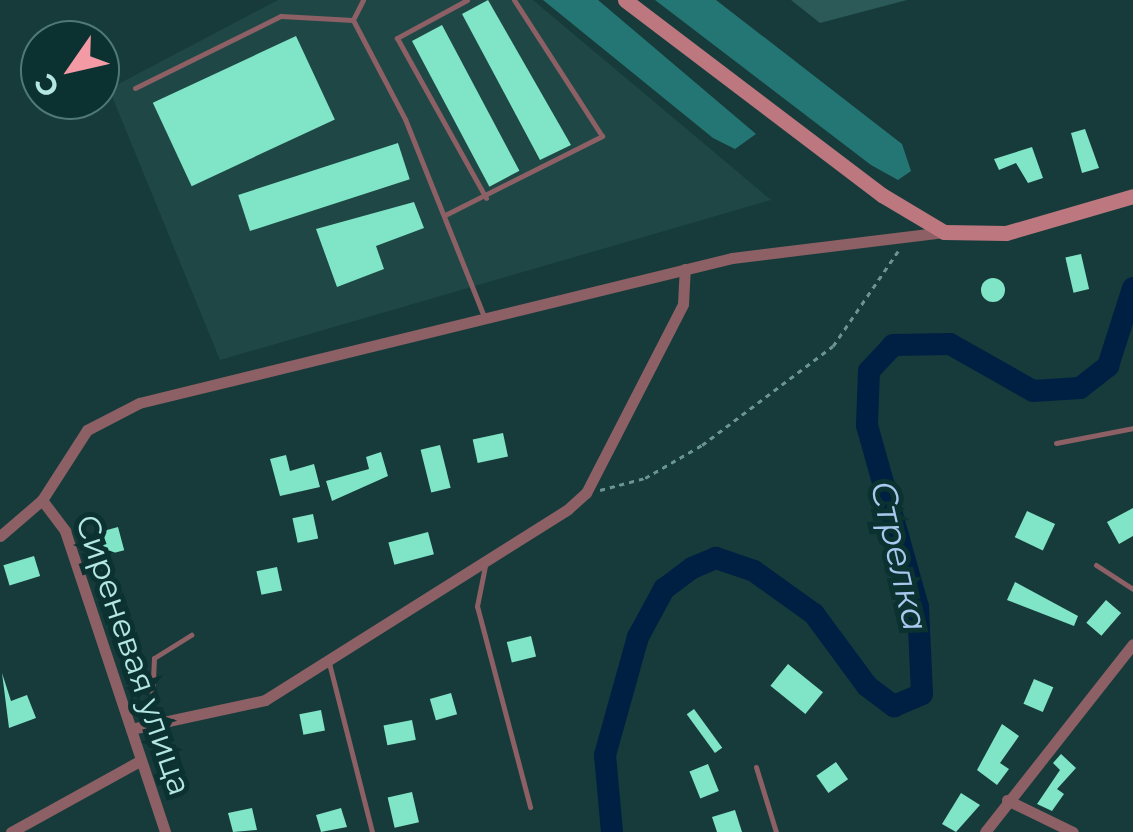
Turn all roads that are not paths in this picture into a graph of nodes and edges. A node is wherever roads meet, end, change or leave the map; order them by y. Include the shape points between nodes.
1 (363, 0) edge
2 (466, 0) edge
3 (514, 0) edge
4 (625, 0) edge
5 (354, 20) junction
6 (135, 88) dead end
7 (1133, 196) edge
8 (486, 198) junction
9 (444, 215) junction
10 (944, 232) junction
11 (685, 269) junction
12 (483, 314) junction
13 (1133, 428) edge
14 (1056, 443) dead end
15 (42, 500) junction
16 (0, 536) edge
17 (485, 563) junction
18 (1096, 565) dead end
19 (1133, 589) edge
20 (191, 635) dead end
21 (1133, 644) edge
22 (328, 660) junction
23 (151, 727) junction
24 (132, 729) junction
25 (138, 762) junction
26 (756, 767) dead end
27 (1007, 800) junction
28 (530, 807) dead end
29 (10, 832) edge
30 (165, 832) edge
31 (372, 832) edge
32 (776, 832) edge
33 (985, 832) edge
34 (1073, 832) edge

1 - 5 lane
2 - 8 lane via 398,38
3 - 8 lane via 602,136
4 - 10 main road via 882,196
5 - 6 lane via 281,16
5 - 9 lane
7 - 10 main road via 1006,234
8 - 9 lane
9 - 12 lane
10 - 11 street via 904,242 795,247
11 - 12 street
11 - 17 street via 682,304 586,493
12 - 15 street via 110,414 70,450
13 - 14 lane
15 - 16 street
15 - 24 street, Сиреневая улица via 66,532
17 - 22 street
17 - 28 lane via 477,606
18 - 19 lane
20 - 23 lane via 154,658
21 - 27 street
22 - 23 street via 264,700
22 - 31 lane
23 - 24 street
24 - 25 street, Сиреневая улица
25 - 29 street
25 - 30 street, Сиреневая улица
26 - 32 lane
27 - 33 street
27 - 34 street

